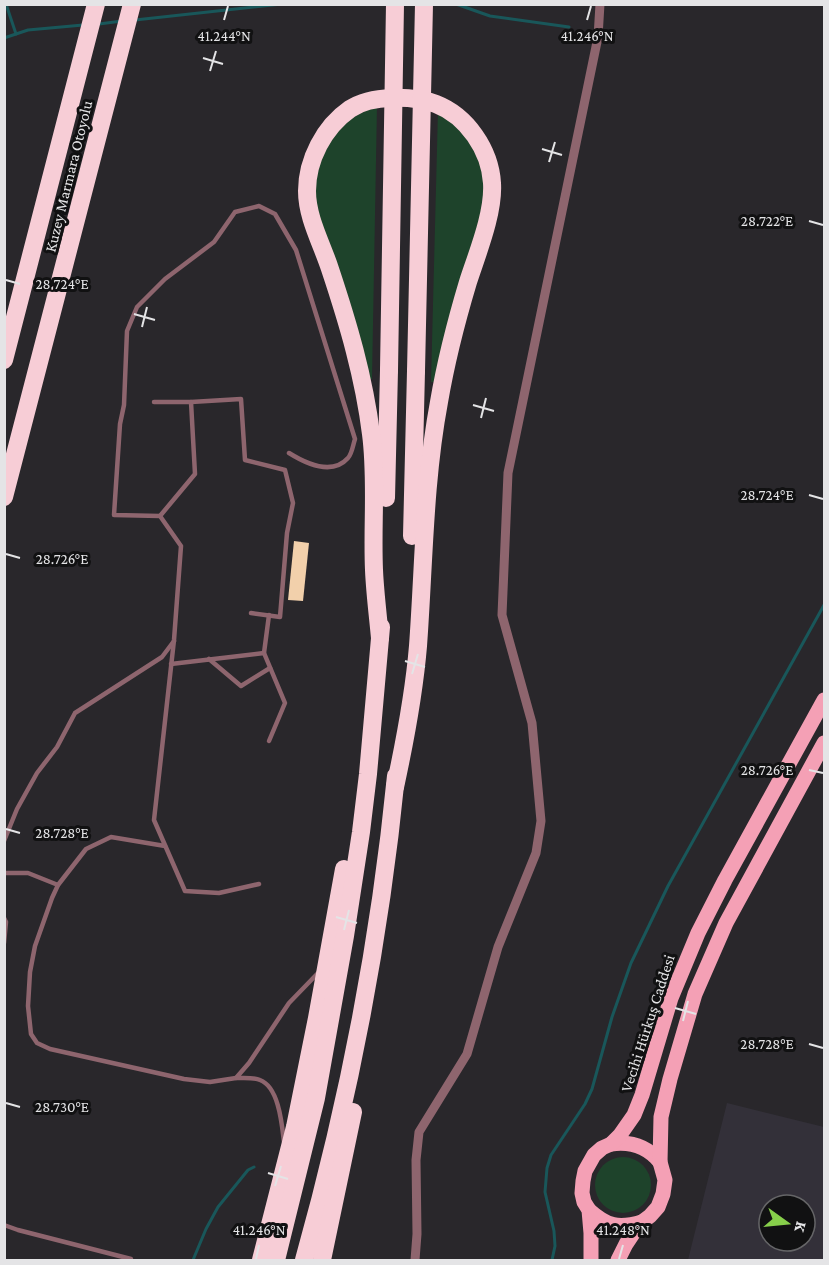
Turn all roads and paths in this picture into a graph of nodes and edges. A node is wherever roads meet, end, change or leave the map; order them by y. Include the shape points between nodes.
1 (96, 4) edge
2 (132, 4) edge
3 (395, 4) edge
4 (424, 4) edge
5 (600, 4) edge
6 (4, 360) edge
7 (154, 402) dead end
8 (191, 402) junction
9 (289, 453) dead end
10 (4, 497) edge
11 (160, 516) junction
12 (251, 613) dead end
13 (268, 615) junction
14 (380, 638) junction
15 (174, 640) junction
16 (264, 653) junction
17 (209, 659) junction
18 (171, 664) junction
19 (270, 668) junction
20 (825, 700) edge
21 (374, 720) junction
22 (269, 741) dead end
23 (825, 743) edge
24 (825, 763) edge
25 (807, 774) junction
26 (395, 787) junction
27 (4, 842) edge
28 (165, 846) junction
29 (4, 873) edge
30 (259, 884) dead end
31 (58, 885) junction
32 (4, 918) edge
33 (4, 943) edge
34 (327, 963) junction
35 (365, 991) junction
36 (236, 1078) junction
37 (611, 1144) junction
38 (660, 1162) junction
39 (284, 1175) junction
40 (589, 1210) junction
41 (642, 1222) junction
42 (4, 1225) edge
43 (131, 1259) dead end
44 (261, 1260) edge
45 (276, 1260) edge
46 (304, 1260) edge
47 (322, 1260) edge
48 (415, 1260) edge
49 (591, 1260) edge
50 (618, 1260) edge

1 - 6 highway, Kuzey Marmara Otoyolu
2 - 10 highway, Kuzey Marmara Otoyolu
3 - 14 highway, bridge
4 - 26 highway, bridge via 410,603
5 - 48 street via 598,37 508,473 501,615 532,723 541,821 536,853 498,947 467,1054 419,1131
7 - 8 lane
8 - 11 lane via 195,474
8 - 13 lane via 240,399 245,460 285,470 293,503 280,617
9 - 11 lane via 324,468 349,457 355,439 296,250 275,214 259,206 235,212 214,243 165,279 137,307 128,331 114,515
11 - 15 lane via 181,546
12 - 13 lane
13 - 16 lane
14 - 21 highway
14 - 26 highway via 374,570 372,446 364,386 311,217 307,191 317,148 339,118 363,102 408,98 436,104 464,122 487,158 492,185 489,212 458,316 438,404 428,476 417,650
15 - 18 lane
15 - 27 lane via 162,657 75,713 17,809
16 - 17 lane
16 - 19 lane
17 - 18 lane
17 - 19 lane via 242,686
18 - 28 lane via 154,820
19 - 22 lane via 285,703
20 - 37 main road, Vecihi Hürkuş Caddesi via 709,909 671,998 638,1107
21 - 34 highway
21 - 45 highway via 361,832 328,1037
23 - 25 main road
24 - 25 street
25 - 38 main road via 726,923 696,994 661,1117
26 - 35 highway
28 - 30 lane via 185,891 219,893
28 - 31 lane via 111,837 86,849
29 - 31 lane via 28,873
31 - 36 lane via 35,946 30,972 31,1034 38,1043 184,1079 210,1082
32 - 33 lane
34 - 36 lane via 289,1003
34 - 39 highway
35 - 46 highway via 339,1120
35 - 47 highway via 355,1103
36 - 39 lane via 260,1080 273,1093 285,1143
37 - 38 main road via 638,1145
37 - 40 main road, Vecihi Hürkuş Caddesi via 594,1155 585,1171 582,1193
38 - 41 main road via 665,1180 663,1194 658,1207
39 - 44 highway
40 - 41 main road via 598,1219 616,1226
40 - 49 main road, Vecihi Hürkuş Caddesi
41 - 50 main road
42 - 43 lane

